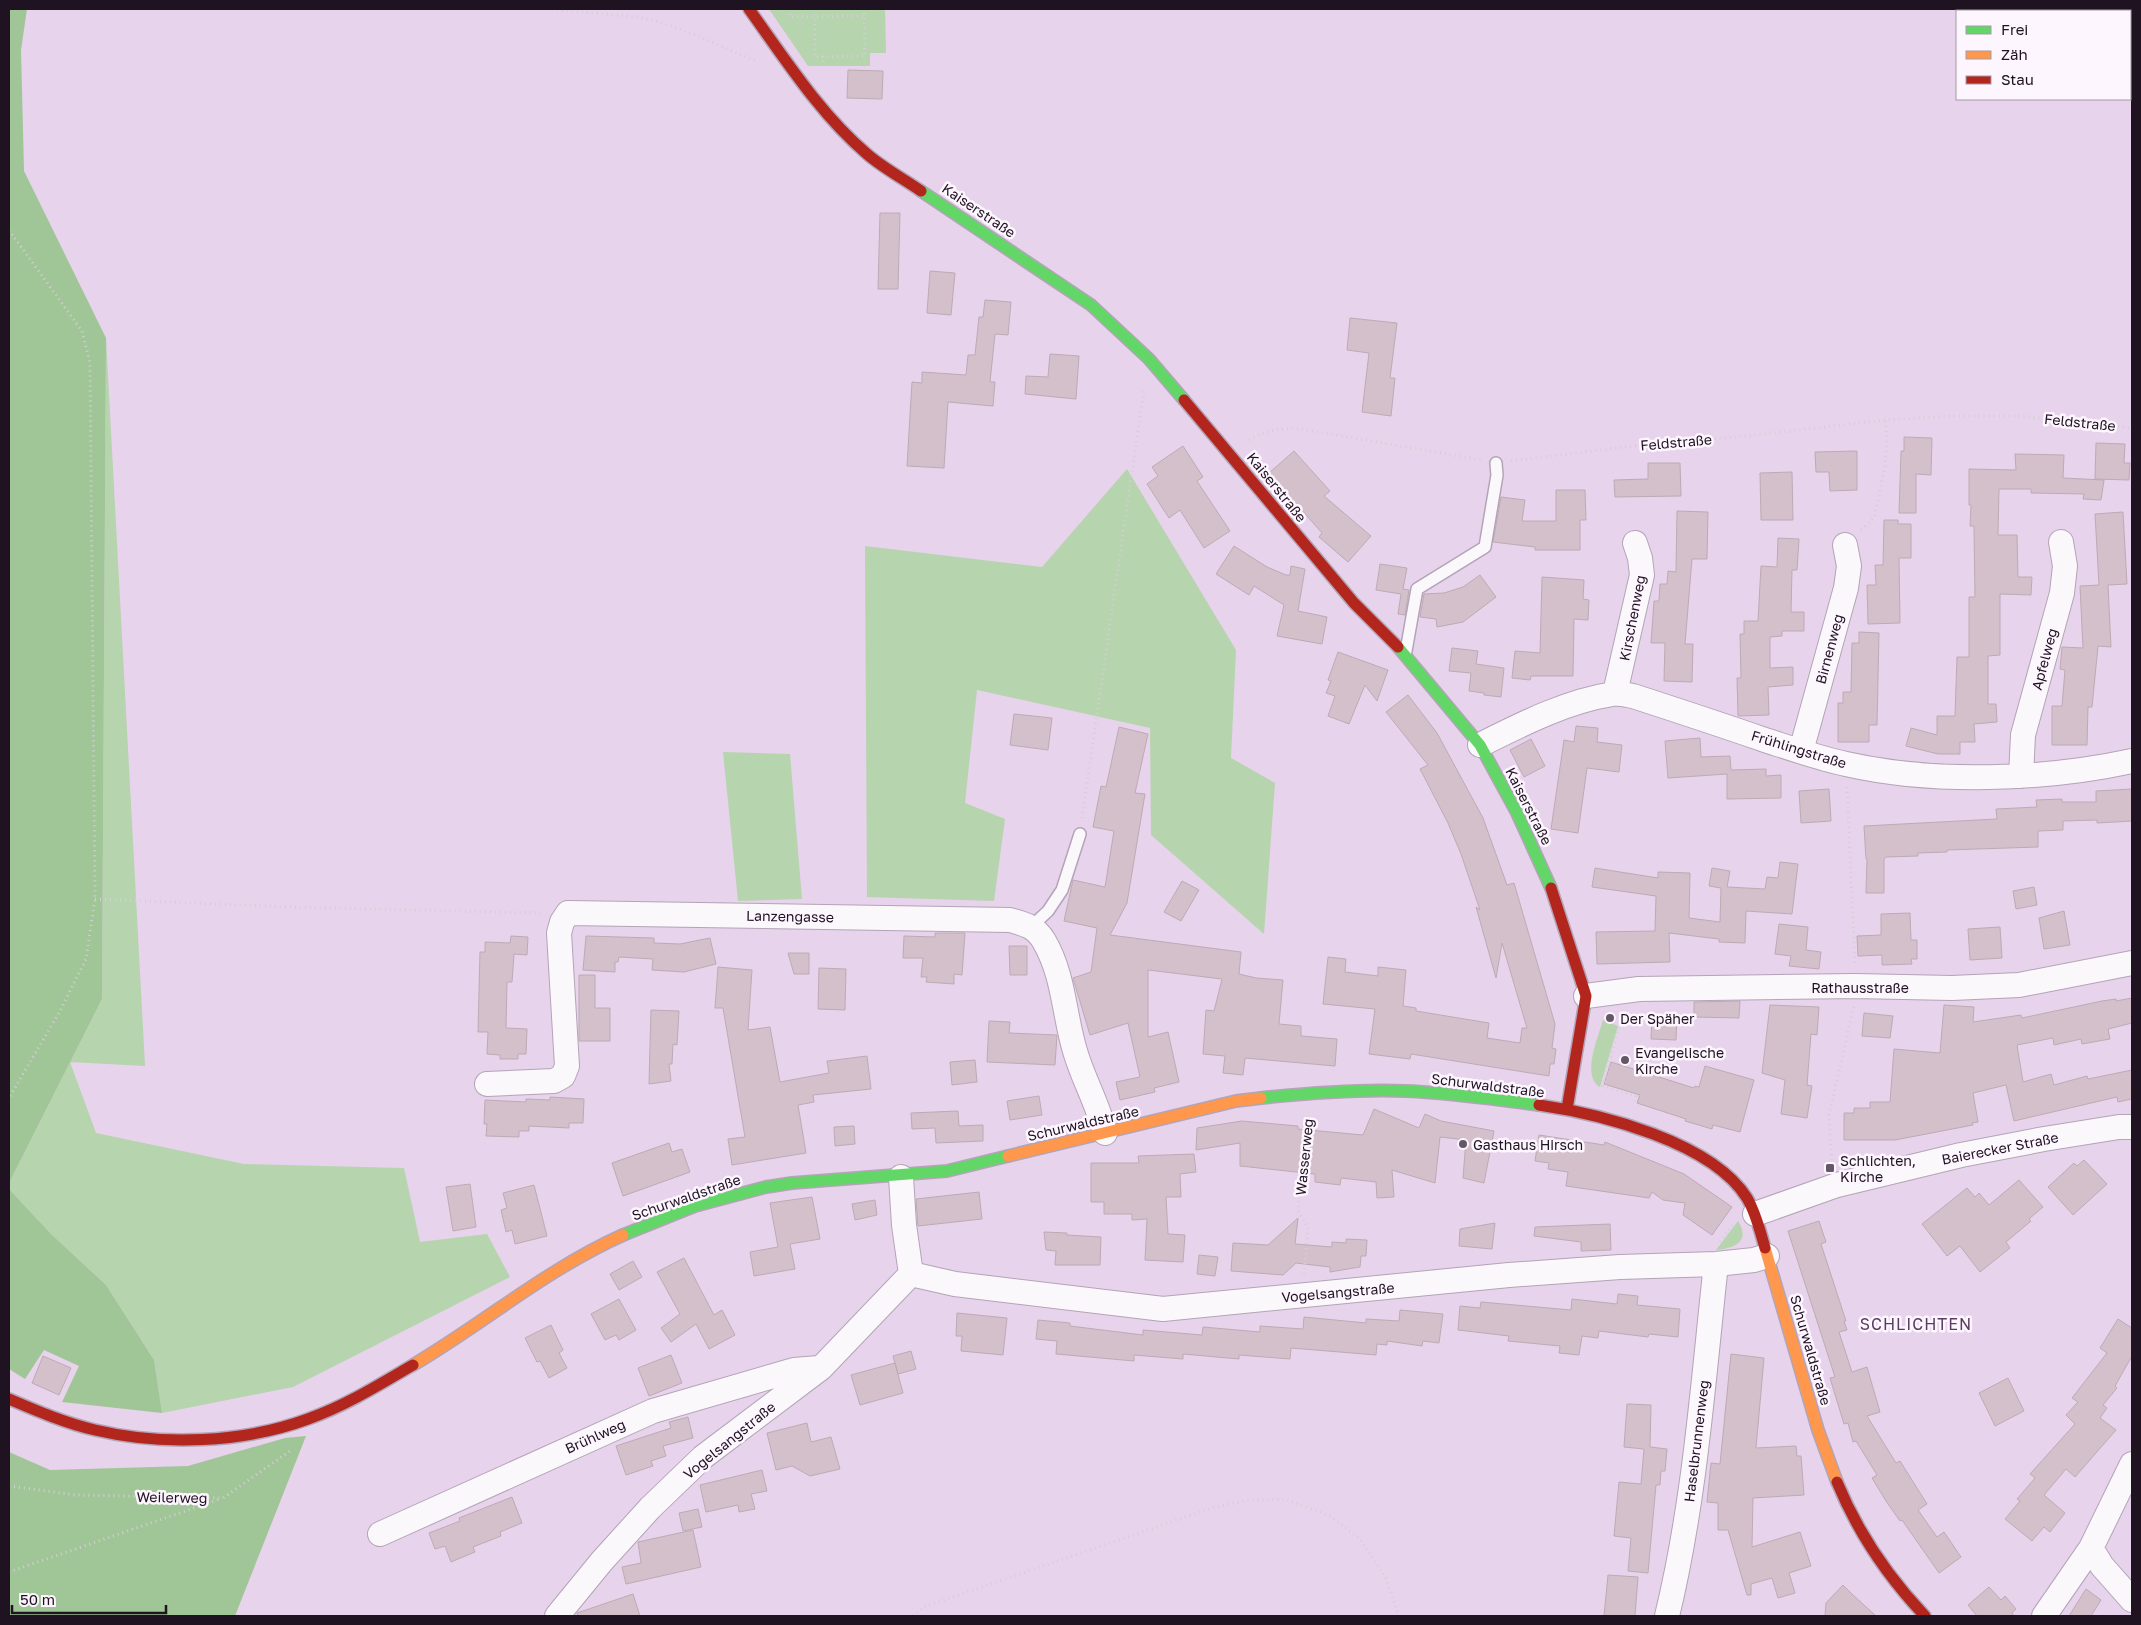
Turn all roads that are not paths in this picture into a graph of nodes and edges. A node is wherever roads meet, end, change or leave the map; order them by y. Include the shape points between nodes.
1 (748, 9) edge
2 (1496, 463) road end
3 (2061, 542) dead end
4 (1635, 543) dead end
5 (1845, 545) road end
6 (1405, 654) junction
7 (1615, 693) junction
8 (1480, 745) junction
9 (1801, 751) junction
10 (2132, 761) edge
11 (2021, 776) junction
12 (1080, 834) road end
13 (1032, 926) junction
14 (2132, 963) edge
15 (1586, 996) junction
16 (488, 1084) dead end
17 (1567, 1109) junction
18 (2132, 1127) edge
19 (1105, 1133) junction
20 (901, 1177) junction
21 (1751, 1206) junction
22 (1767, 1256) junction
23 (1710, 1264) junction
24 (911, 1274) junction
25 (821, 1368) junction
26 (9, 1399) edge
27 (2132, 1464) edge
28 (380, 1534) dead end
29 (2091, 1548) junction
30 (2132, 1600) edge
31 (557, 1616) edge
32 (1667, 1616) edge
33 (1924, 1616) edge
34 (2044, 1616) edge

1 - 6 main road, Kaiserstraße via 818,104 868,155 1092,305 1149,358 1354,603
2 - 6 lane via 1497,475 1485,547 1417,589
3 - 11 street, Apfelweg via 2064,566 2062,593 2023,735
4 - 7 street, Kirschenweg via 1642,575
5 - 9 street, Birnenweg via 1849,566 1846,588
6 - 8 main road, Kaiserstraße
7 - 8 street, Frühlingstraße via 1529,720
7 - 9 street, Frühlingstraße
8 - 15 main road, Kaiserstraße via 1550,884
9 - 11 street, Frühlingstraße via 1846,764 1913,774
10 - 11 street, Frühlingstraße
12 - 13 lane via 1062,890 1048,911
13 - 16 street, Lanzengasse via 1001,919 568,913 560,933 567,1066 563,1076 554,1081
13 - 19 street via 1044,941 1058,973 1075,1051
14 - 15 street, Rathausstraße via 2019,985 1628,990
15 - 17 main road, Kaiserstraße
17 - 19 main road, Schurwaldstraße via 1405,1091 1310,1093 1236,1101
17 - 21 main road, Schurwaldstraße via 1614,1120 1662,1137 1693,1153 1724,1173
18 - 21 street, Baierecker Straße via 1961,1155
19 - 20 main road, Schurwaldstraße via 947,1171
20 - 24 street
20 - 26 main road, Schurwaldstraße via 766,1187 668,1216 566,1263 418,1362 354,1399 306,1420 251,1434 137,1438 87,1428
21 - 22 main road, Schurwaldstraße
22 - 23 street, Vogelsangstraße
22 - 33 main road, Schurwaldstraße via 1826,1452 1847,1506 1881,1563
23 - 24 street, Vogelsangstraße via 1509,1275 1162,1308 955,1284
23 - 32 street, Haselbrunnenweg via 1694,1465
24 - 25 street, Vogelsangstraße
25 - 28 street, Brühlweg via 794,1370 653,1410
25 - 31 street, Vogelsangstraße via 703,1457 650,1508
27 - 29 street
29 - 30 street via 2102,1566
29 - 34 street

